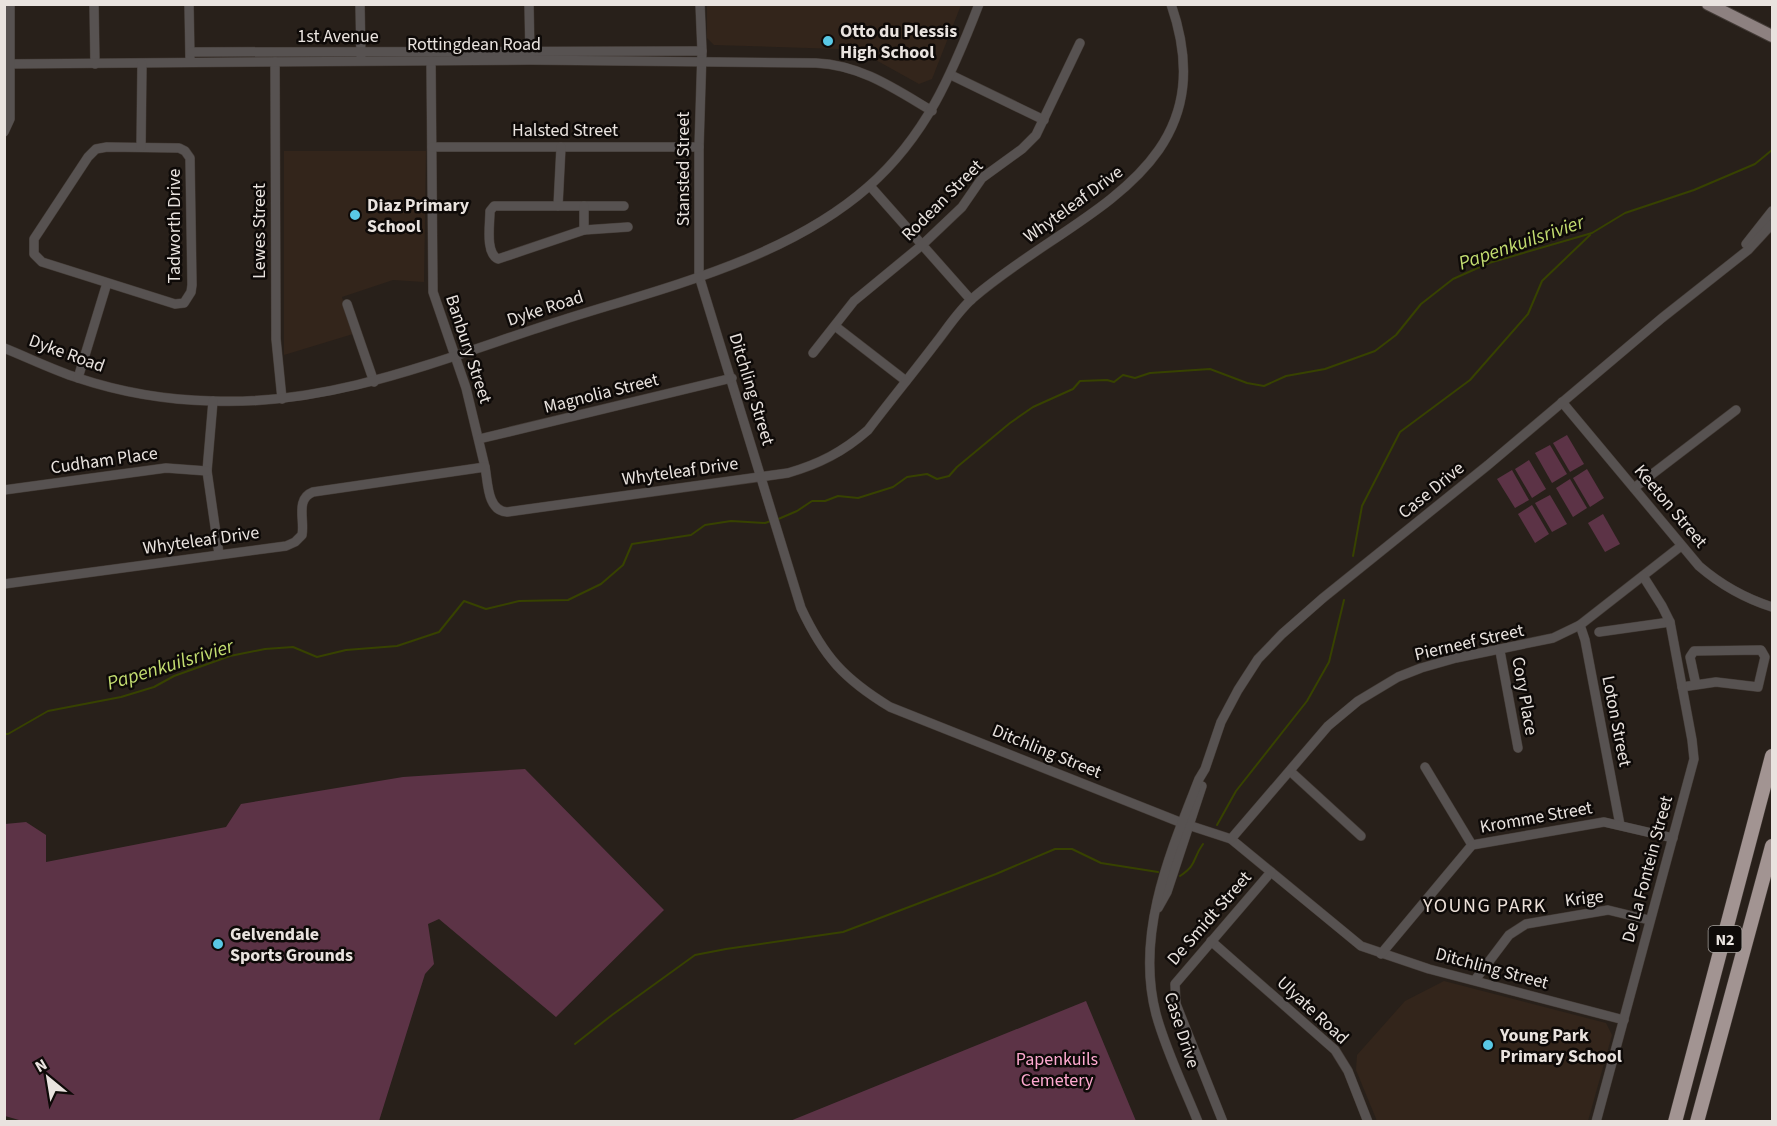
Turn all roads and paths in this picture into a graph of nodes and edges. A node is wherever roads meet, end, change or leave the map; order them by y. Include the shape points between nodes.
1 (9, 4) edge
2 (94, 4) edge
3 (189, 4) edge
4 (360, 4) edge
5 (529, 4) edge
6 (700, 4) edge
7 (979, 4) edge
8 (1171, 4) edge
9 (1708, 4) edge
10 (1773, 36) edge
11 (1080, 43) dead end
12 (702, 51) junction
13 (191, 52) junction
14 (530, 56) junction
15 (361, 57) junction
16 (431, 61) junction
17 (275, 62) junction
18 (190, 63) junction
19 (701, 63) junction
20 (7, 64) edge
21 (95, 64) junction
22 (142, 64) junction
23 (951, 75) junction
24 (932, 111) junction
25 (1044, 120) junction
26 (4, 132) edge
27 (141, 147) junction
28 (432, 147) junction
29 (561, 147) junction
30 (699, 147) junction
31 (870, 186) junction
32 (558, 206) junction
33 (584, 206) junction
34 (624, 206) dead end
35 (1773, 211) edge
36 (1773, 224) edge
37 (628, 228) dead end
38 (584, 230) junction
39 (922, 245) junction
40 (1723, 271) junction
41 (699, 276) junction
42 (107, 284) junction
43 (971, 300) junction
44 (347, 304) dead end
45 (835, 326) junction
46 (5, 348) edge
47 (813, 353) dead end
48 (453, 355) junction
49 (78, 378) junction
50 (732, 378) junction
51 (906, 381) junction
52 (374, 382) junction
53 (282, 399) junction
54 (213, 401) junction
55 (1562, 402) junction
56 (1736, 410) dead end
57 (479, 439) junction
58 (485, 467) junction
59 (207, 471) junction
60 (762, 477) junction
61 (1634, 488) junction
62 (4, 490) edge
63 (1681, 546) junction
64 (219, 554) junction
65 (1643, 576) junction
66 (4, 584) edge
67 (1773, 607) edge
68 (1670, 622) junction
69 (1580, 625) junction
70 (1599, 632) dead end
71 (1500, 651) junction
72 (1696, 685) junction
73 (1682, 687) junction
74 (1518, 748) dead end
75 (1773, 756) edge
76 (1425, 767) dead end
77 (1290, 771) junction
78 (1186, 824) junction
79 (1620, 825) junction
80 (1361, 836) dead end
81 (1673, 838) junction
82 (1231, 839) junction
83 (1472, 845) junction
84 (1773, 846) edge
85 (1271, 872) junction
86 (1649, 920) junction
87 (1211, 941) junction
88 (1381, 954) junction
89 (1475, 980) junction
90 (1624, 1020) junction
91 (1198, 1122) edge
92 (1223, 1122) edge
93 (1368, 1122) edge
94 (1596, 1122) edge
95 (1675, 1122) edge
96 (1697, 1122) edge

1 - 20 street
2 - 21 street
3 - 13 street
4 - 15 street
5 - 14 street
6 - 12 street, Stansted Street
7 - 23 street, Dyke Road
8 - 43 street, Whyteleaf Drive via 1182,46 1183,81 1174,120 1158,152 1125,188
9 - 10 main road
11 - 25 street, Rodean Street
12 - 14 street, 1st Avenue
12 - 19 street, Stansted Street
13 - 15 street, 1st Avenue
13 - 18 street
14 - 15 street, 1st Avenue
14 - 16 street, Rottingdean Road
14 - 19 street, Rottingdean Road
15 - 16 street, Rottingdean Road
15 - 17 street, Rottingdean Road
16 - 28 street, Banbury Street
17 - 18 street, Rottingdean Road
17 - 53 street, Lewes Street via 276,339
18 - 22 street, Rottingdean Road
19 - 24 street, Rottingdean Road via 816,63 846,67 873,76
19 - 30 street, Stansted Street
20 - 21 street, Rottingdean Road
20 - 26 street via 10,119
21 - 22 street, Rottingdean Road
22 - 27 street
23 - 24 street, Dyke Road
23 - 25 street
24 - 31 street, Dyke Road via 902,152
25 - 39 street, Rodean Street via 1029,143 982,178 962,207
27 - 42 street, Tadworth Drive via 106,147 92,152 33,243 34,254 42,262
27 - 42 street, Tadworth Drive via 179,148 190,158 191,292 184,303 175,304
28 - 29 street, Halsted Street
28 - 48 street, Banbury Street via 433,292
29 - 30 street, Halsted Street
29 - 32 street
30 - 41 street, Stansted Street
31 - 39 street
31 - 41 street, Dyke Road via 836,213 789,240
32 - 33 street
32 - 38 street via 492,207 492,256 501,258
33 - 34 street
33 - 38 street
35 - 40 street, Case Drive
36 - 40 street, Case Drive
37 - 38 street
39 - 43 street
39 - 45 street, Rodean Street via 854,301
40 - 55 street, Case Drive
41 - 48 street, Dyke Road
41 - 50 street, Ditchling Street
42 - 49 street
43 - 51 street, Whyteleaf Drive
44 - 52 street
45 - 47 street, Rodean Street
45 - 51 street
46 - 49 street, Dyke Road
48 - 52 street, Dyke Road
48 - 57 street, Banbury Street
49 - 54 street, Dyke Road via 132,392
50 - 57 street, Magnolia Street
50 - 60 street, Ditchling Street
51 - 60 street, Whyteleaf Drive via 867,430 836,455 815,466
52 - 53 street, Dyke Road
53 - 54 street, Dyke Road
54 - 59 street
55 - 61 street, Keeton Street
55 - 78 street, Case Drive via 1323,598 1258,660 1221,722 1204,769 1204,781
56 - 61 street
57 - 58 street, Banbury Street
58 - 60 street, Whyteleaf Drive via 492,502 503,512
58 - 64 street, Whyteleaf Drive via 313,492 302,501 303,532 295,542
59 - 62 street, Cudham Place via 166,468
59 - 64 street
60 - 78 street, Ditchling Street via 809,626 830,659 856,685 890,707
61 - 63 street, Keeton Street
63 - 65 street, Pierneef Street
63 - 67 street, Keeton Street via 1716,581
64 - 66 street, Whyteleaf Drive
65 - 68 street, De La Fontein Street
65 - 69 street, Pierneef Street
68 - 70 street
68 - 73 street, De La Fontein Street
69 - 71 street, Pierneef Street via 1546,641
69 - 79 street, Loton Street
71 - 74 street, Cory Place
71 - 77 street, Pierneef Street via 1456,658 1398,676 1343,712
72 - 72 street via 1716,682 1758,687 1765,654 1757,650 1694,651 1690,657
72 - 73 street
73 - 81 street, De La Fontein Street via 1694,754
75 - 95 highway, N2
76 - 83 street
77 - 80 street
77 - 82 street, Pierneef Street
78 - 82 street, Ditchling Street
78 - 91 street, Case Drive via 1167,892 1157,910 1149,952 1160,1028
79 - 81 street, Kromme Street
79 - 83 street, Kromme Street via 1600,823
81 - 86 street, De La Fontein Street
82 - 85 street, Ditchling Street
83 - 88 street, Kromme Street
84 - 96 highway, N2
85 - 87 street, De Smidt Street
85 - 88 street, Ditchling Street via 1361,946
86 - 89 street, Krige via 1608,910 1526,924 1509,935
86 - 90 street, De La Fontein Street
87 - 92 street, De Smidt Street via 1178,979 1174,996
87 - 93 street, Ulyate Road via 1335,1050 1348,1071
88 - 89 street, Ditchling Street
89 - 90 street, Ditchling Street
90 - 94 street, De La Fontein Street

